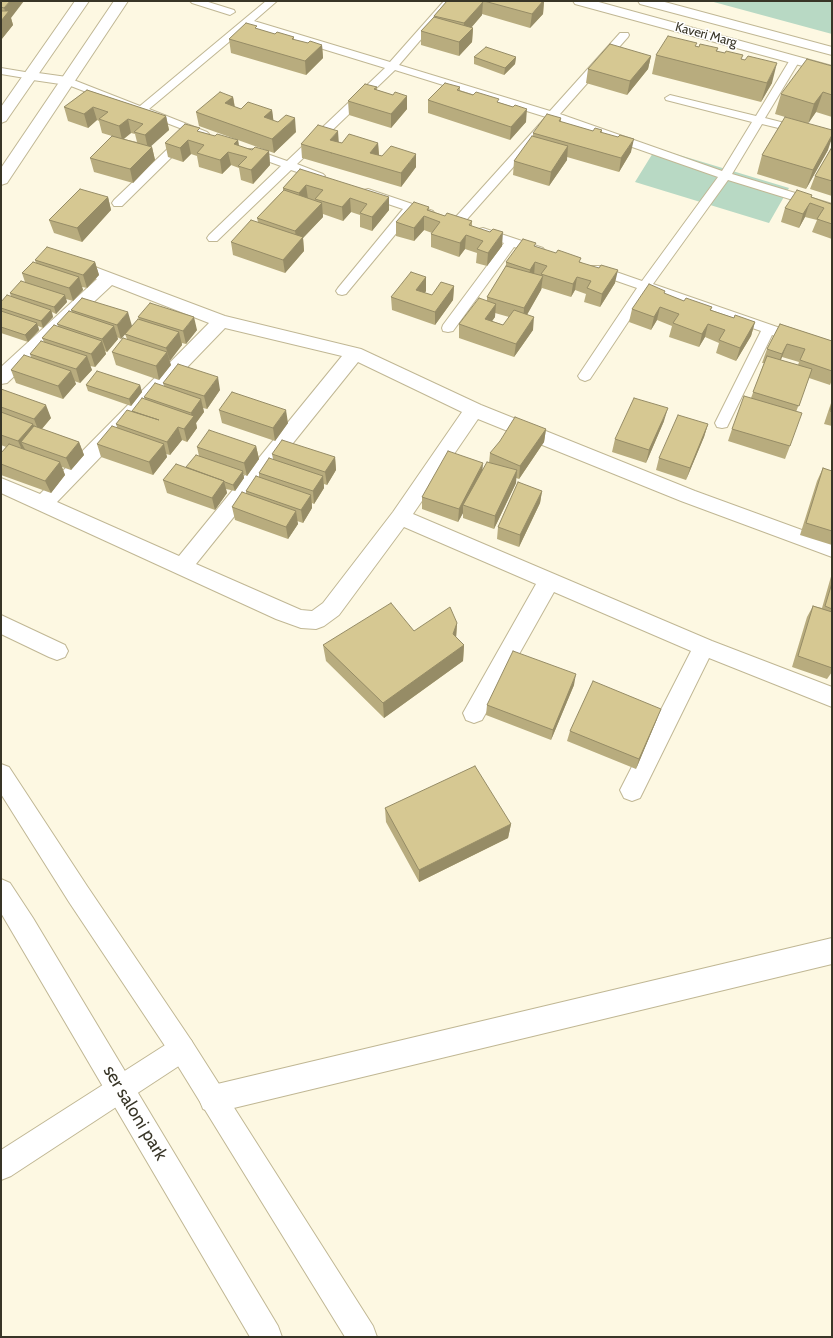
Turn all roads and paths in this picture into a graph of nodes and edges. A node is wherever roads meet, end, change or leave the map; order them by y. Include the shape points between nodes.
1 (82, 1) edge
2 (121, 1) edge
3 (195, 1) edge
4 (272, 1) edge
5 (448, 1) edge
6 (580, 1) edge
7 (645, 1) edge
8 (230, 12) dead end
9 (247, 22) junction
10 (624, 35) dead end
11 (803, 43) junction
12 (832, 51) edge
13 (795, 60) junction
14 (392, 66) junction
15 (832, 70) edge
16 (1, 71) edge
17 (31, 76) junction
18 (67, 81) junction
19 (670, 98) dead end
20 (141, 110) junction
21 (552, 115) junction
22 (1, 118) edge
23 (759, 119) junction
24 (193, 131) junction
25 (832, 138) edge
26 (215, 139) edge
27 (237, 147) edge
28 (288, 166) junction
29 (726, 176) junction
30 (1, 180) edge
31 (332, 180) edge
32 (353, 188) edge
33 (118, 203) dead end
34 (412, 208) junction
35 (832, 208) edge
36 (457, 223) junction
37 (213, 238) dead end
38 (511, 242) junction
39 (548, 254) edge
40 (58, 258) edge
41 (585, 266) edge
42 (109, 278) junction
43 (645, 286) junction
44 (342, 291) dead end
45 (221, 321) junction
46 (448, 328) dead end
47 (768, 329) junction
48 (832, 351) edge
49 (355, 353) junction
50 (585, 376) dead end
51 (1, 378) edge
52 (474, 410) junction
53 (722, 423) dead end
54 (1, 485) edge
55 (44, 503) junction
56 (400, 517) junction
57 (832, 548) edge
58 (183, 566) junction
59 (549, 581) junction
60 (1, 624) edge
61 (704, 647) junction
62 (57, 651) dead end
63 (832, 697) edge
64 (474, 713) dead end
65 (1, 774) edge
66 (632, 790) dead end
67 (1, 891) edge
68 (832, 951) edge
69 (182, 1049) junction
70 (120, 1088) junction
71 (213, 1099) junction
72 (1, 1166) edge
73 (267, 1337) edge
74 (362, 1337) edge

1 - 17 street
2 - 18 street
3 - 8 lane
4 - 9 lane
5 - 14 lane
6 - 13 street, Kaveri Marg
7 - 11 street, Kaveri Marg
9 - 14 lane
9 - 20 lane
10 - 21 lane
11 - 12 street, Kaveri Marg
11 - 13 street
13 - 15 street, Kaveri Marg
13 - 23 lane
14 - 21 lane
14 - 28 lane
16 - 17 lane
17 - 18 street
17 - 22 street
18 - 20 lane
18 - 30 street
19 - 23 lane
20 - 24 lane
21 - 29 lane
21 - 36 lane
23 - 25 lane
23 - 29 lane
24 - 26 lane
24 - 33 lane
27 - 28 lane
28 - 31 lane
28 - 37 lane
29 - 35 lane
29 - 43 lane
32 - 34 lane
34 - 36 lane
34 - 44 lane
36 - 38 lane
38 - 39 lane
38 - 46 lane
40 - 42 street
41 - 43 lane
42 - 45 street
42 - 51 street
43 - 47 lane
43 - 50 lane
45 - 49 street
45 - 55 street
47 - 48 lane
47 - 53 lane
49 - 52 street
49 - 58 street
52 - 56 street
52 - 57 street via 688,496
54 - 55 street
55 - 58 street
56 - 58 street via 332,609 316,620 301,619 284,613
56 - 59 street
59 - 61 street
59 - 64 street
60 - 62 street
61 - 63 street
61 - 66 street
65 - 69 street
67 - 70 street, ser saloni park
68 - 71 street
69 - 70 street
69 - 71 street
70 - 72 street
70 - 73 street, ser saloni park
71 - 74 street

